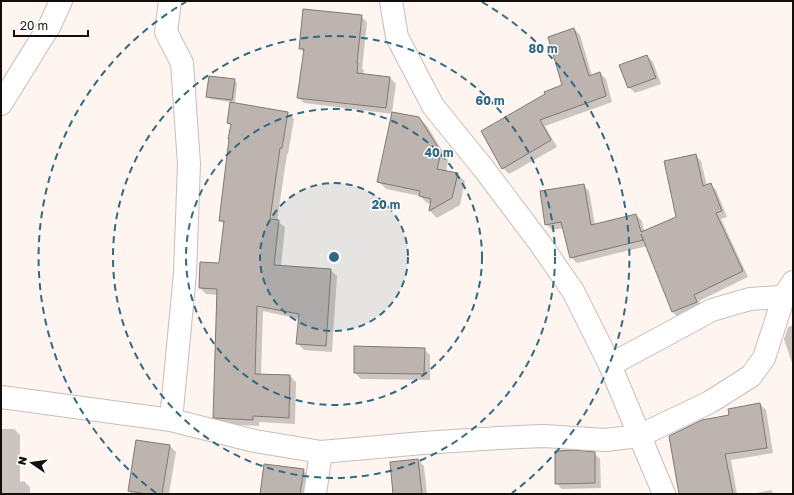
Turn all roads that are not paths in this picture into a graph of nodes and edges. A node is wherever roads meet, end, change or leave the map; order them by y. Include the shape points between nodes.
1 (60, 1) edge
2 (170, 1) edge
3 (391, 1) edge
4 (1, 104) edge
5 (790, 291) edge
6 (610, 365) junction
7 (1, 398) edge
8 (171, 420) junction
9 (639, 436) junction
10 (321, 452) junction
11 (315, 494) edge
12 (664, 494) edge

1 - 4 street via 50,25
2 - 8 street via 166,32 182,63 190,164 185,273
3 - 6 street via 397,37 433,106 484,169 574,291
5 - 6 street via 712,310
5 - 9 street via 764,358 751,376 710,402
6 - 9 street
7 - 8 street
8 - 10 street via 256,441
9 - 10 street via 606,440 544,436 498,438
9 - 12 street
10 - 11 street

